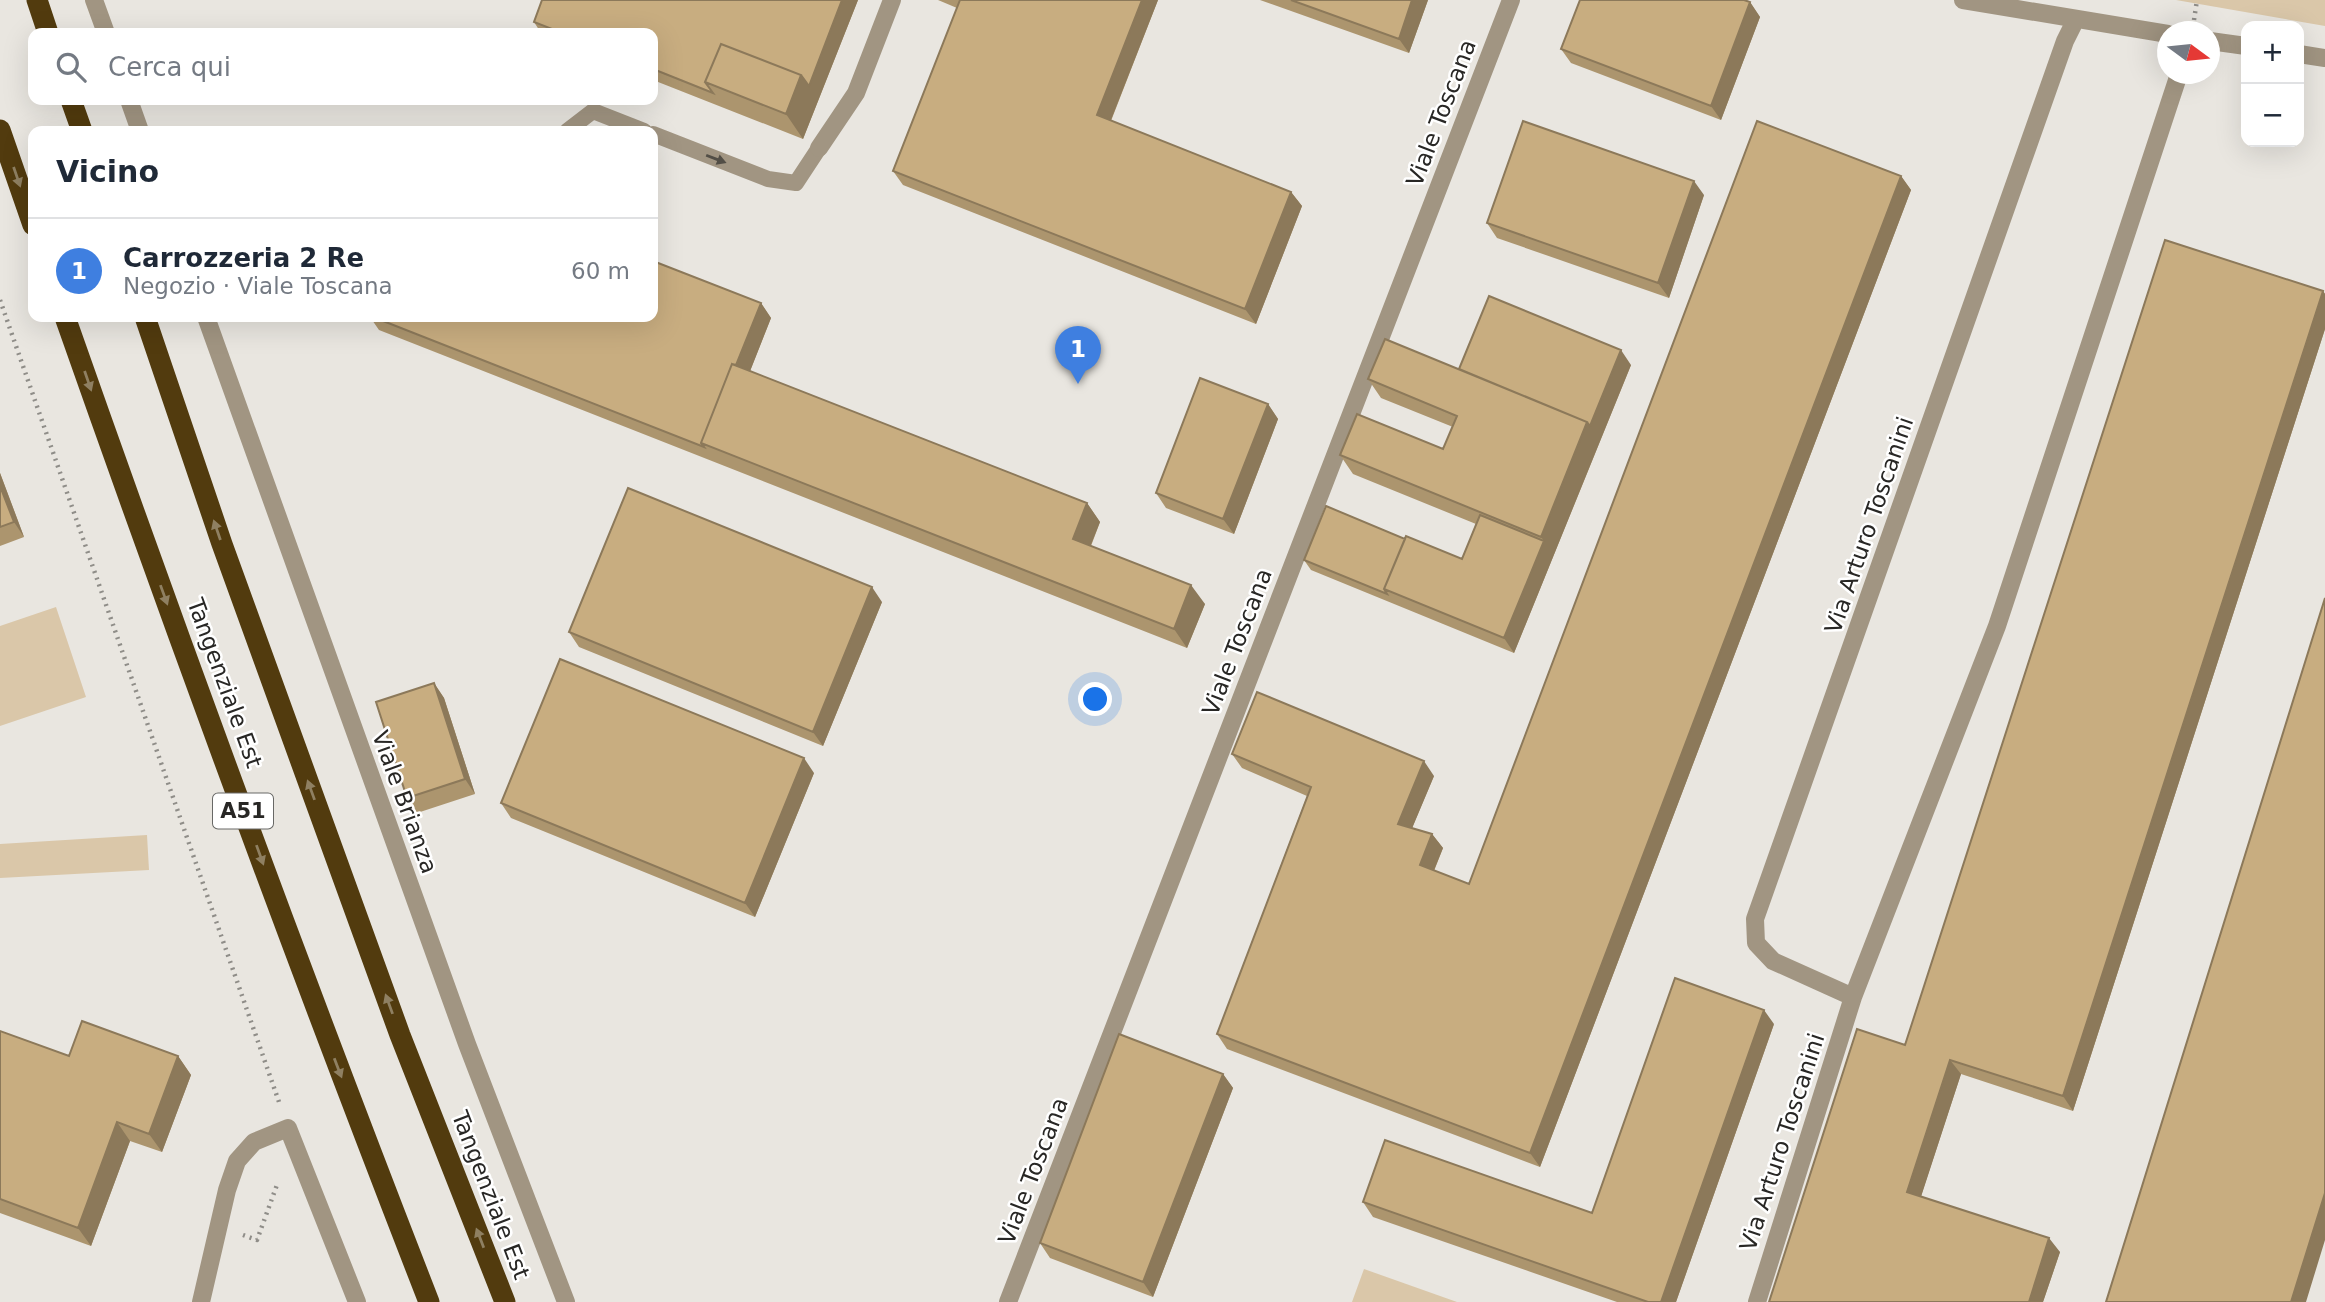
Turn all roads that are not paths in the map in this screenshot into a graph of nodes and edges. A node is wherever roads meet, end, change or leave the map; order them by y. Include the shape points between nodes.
1 (37, 0) edge
2 (94, 0) edge
3 (892, 0) edge
4 (1511, 0) edge
5 (1963, 0) edge
6 (2076, 19) junction
7 (46, 28) edge
8 (104, 28) edge
9 (2157, 32) edge
10 (2220, 42) edge
11 (2241, 45) edge
12 (2304, 55) edge
13 (2325, 58) edge
14 (2176, 84) edge
15 (73, 105) edge
16 (131, 105) edge
17 (80, 126) edge
18 (138, 126) edge
19 (574, 126) edge
20 (631, 126) edge
21 (0, 130) edge
22 (658, 136) edge
23 (818, 148) joint
24 (28, 211) edge
25 (67, 322) edge
26 (147, 322) edge
27 (208, 322) edge
28 (1853, 997) junction
29 (201, 1302) edge
30 (357, 1302) edge
31 (429, 1302) edge
32 (505, 1302) edge
33 (566, 1302) edge
34 (1008, 1302) edge
35 (1757, 1302) edge

1 - 7 highway
2 - 8 street
3 - 23 street via 856,93
4 - 34 street, Viale Toscana
5 - 6 street
6 - 9 street
6 - 28 street, Via Arturo Toscanini via 1755,919 1756,943 1773,961
10 - 11 street
12 - 13 street
14 - 28 street, Via Arturo Toscanini via 1997,626
15 - 17 highway
16 - 18 street
19 - 20 lane via 593,111
21 -> 24 highway
22 -> 23 lane via 768,179 796,183
25 -> 31 highway, Tangenziale Est / A51 via 324,1030
32 -> 26 highway, Tangenziale Est via 386,996
27 - 33 street, Viale Brianza via 467,1044
28 - 35 street, Via Arturo Toscanini
29 - 30 street via 237,1161 254,1142 288,1128

